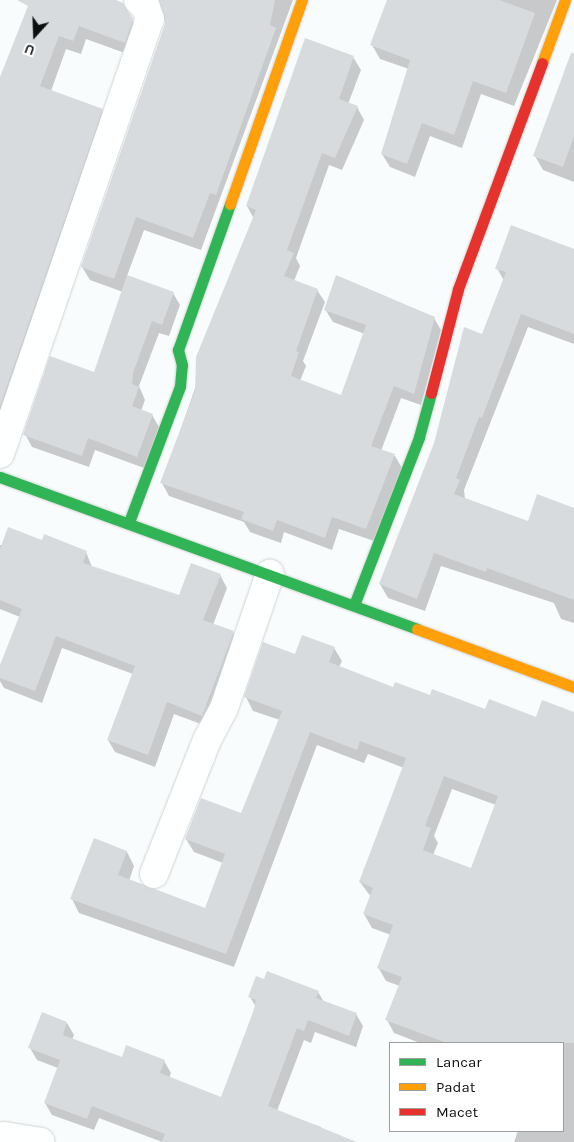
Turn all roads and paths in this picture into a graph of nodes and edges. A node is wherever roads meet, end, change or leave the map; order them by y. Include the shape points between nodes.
1 (138, 0) edge
2 (302, 0) edge
3 (565, 0) edge
4 (0, 454) edge
5 (0, 476) edge
6 (130, 522) junction
7 (270, 574) junction
8 (354, 605) junction
9 (574, 687) edge
10 (154, 874) dead end
11 (36, 1140) edge
12 (0, 1142) edge

1 - 4 street via 150,19
2 - 6 street via 178,350 182,365 180,386
3 - 8 street via 458,289 419,437
5 - 6 street
6 - 7 street
7 - 8 street
7 - 10 street via 224,708 207,740
8 - 9 street
11 - 12 street via 4,1136

